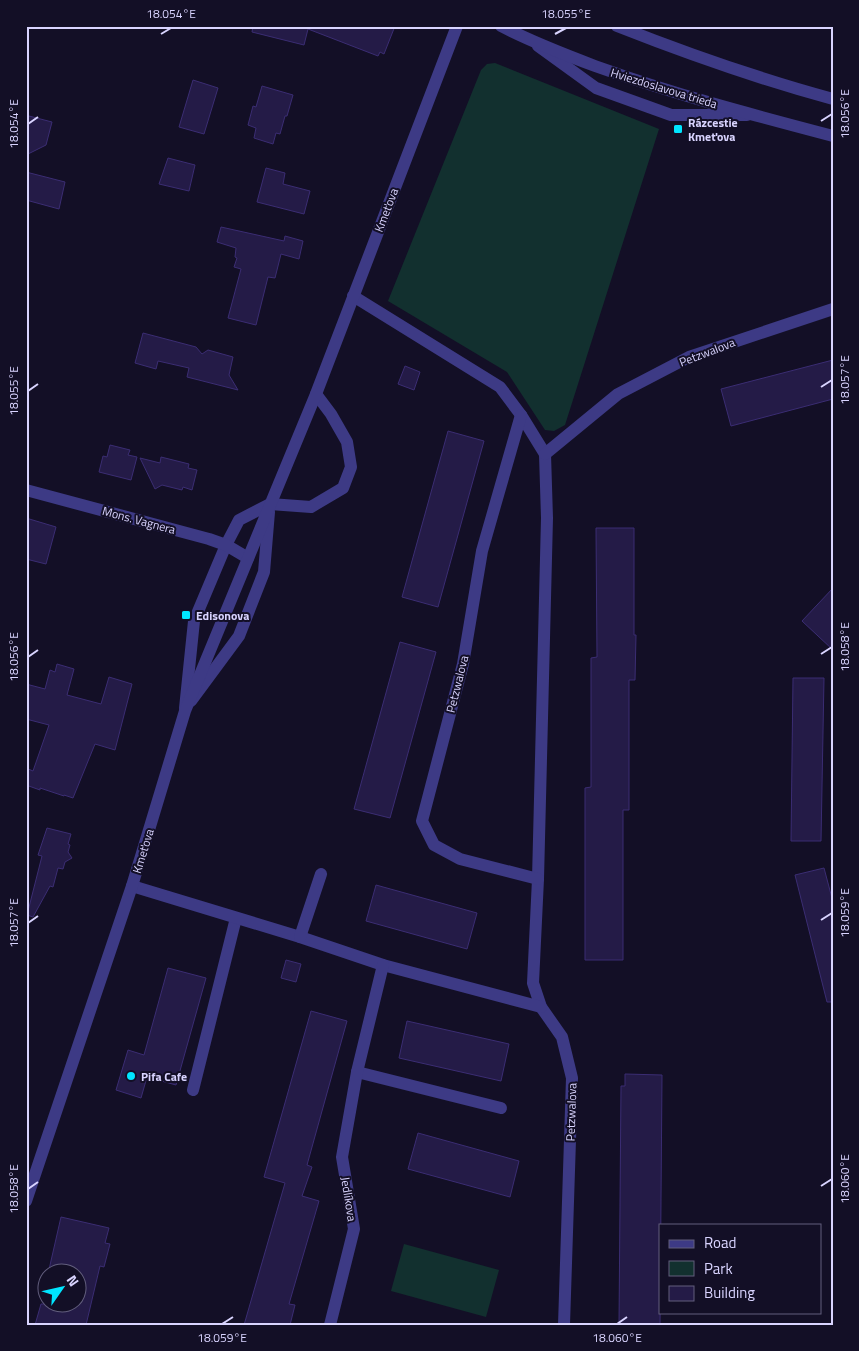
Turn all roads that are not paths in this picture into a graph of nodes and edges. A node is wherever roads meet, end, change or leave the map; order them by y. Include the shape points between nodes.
1 (457, 26) edge
2 (501, 26) edge
3 (618, 26) edge
4 (534, 43) junction
5 (833, 98) edge
6 (753, 115) junction
7 (833, 136) edge
8 (353, 296) junction
9 (833, 309) edge
10 (316, 394) junction
11 (521, 415) junction
12 (545, 454) junction
13 (26, 490) edge
14 (270, 504) junction
15 (226, 545) junction
16 (248, 558) junction
17 (184, 711) junction
18 (321, 874) dead end
19 (538, 879) junction
20 (132, 886) junction
21 (236, 918) junction
22 (300, 938) junction
23 (383, 965) junction
24 (541, 1007) junction
25 (357, 1072) junction
26 (193, 1090) dead end
27 (501, 1108) dead end
28 (26, 1201) edge
29 (330, 1325) edge
30 (564, 1325) edge

1 - 8 street, Kmeťova
2 - 4 street, Hviezdoslavova trieda
3 - 5 street via 677,50 788,87
4 - 6 street, Hviezdoslavova trieda via 641,83
4 - 6 street via 596,88 671,115
6 - 7 street, Hviezdoslavova trieda
8 - 10 street, Kmeťova
8 - 11 street, Petzwalova via 500,387
9 - 12 street, Petzwalova via 689,357 618,394
10 - 14 street, Kmeťova
10 - 14 street via 332,414 347,442 351,467 343,488 312,508
11 - 12 street, Petzwalova
11 - 19 street, Petzwalova via 482,551 463,664 422,821 434,845 460,859
12 - 19 street, Petzwalova via 547,518
13 - 15 street, Mons. Vagnera
14 - 15 street via 239,520
14 - 16 street, Kmeťova
14 - 17 street via 264,572 239,636
15 - 16 street, Mons. Vagnera
15 - 17 street via 194,621
16 - 17 street, Kmeťova
17 - 20 street, Kmeťova
18 - 22 street
19 - 24 street, Petzwalova via 533,983
20 - 21 street
20 - 28 street, Kmeťova
21 - 22 street
21 - 26 street
22 - 23 street
23 - 24 street
23 - 25 street, Jedlíkova
24 - 30 street, Petzwalova via 562,1037 572,1078
25 - 27 street
25 - 29 street, Jedlíkova via 342,1158 354,1229

